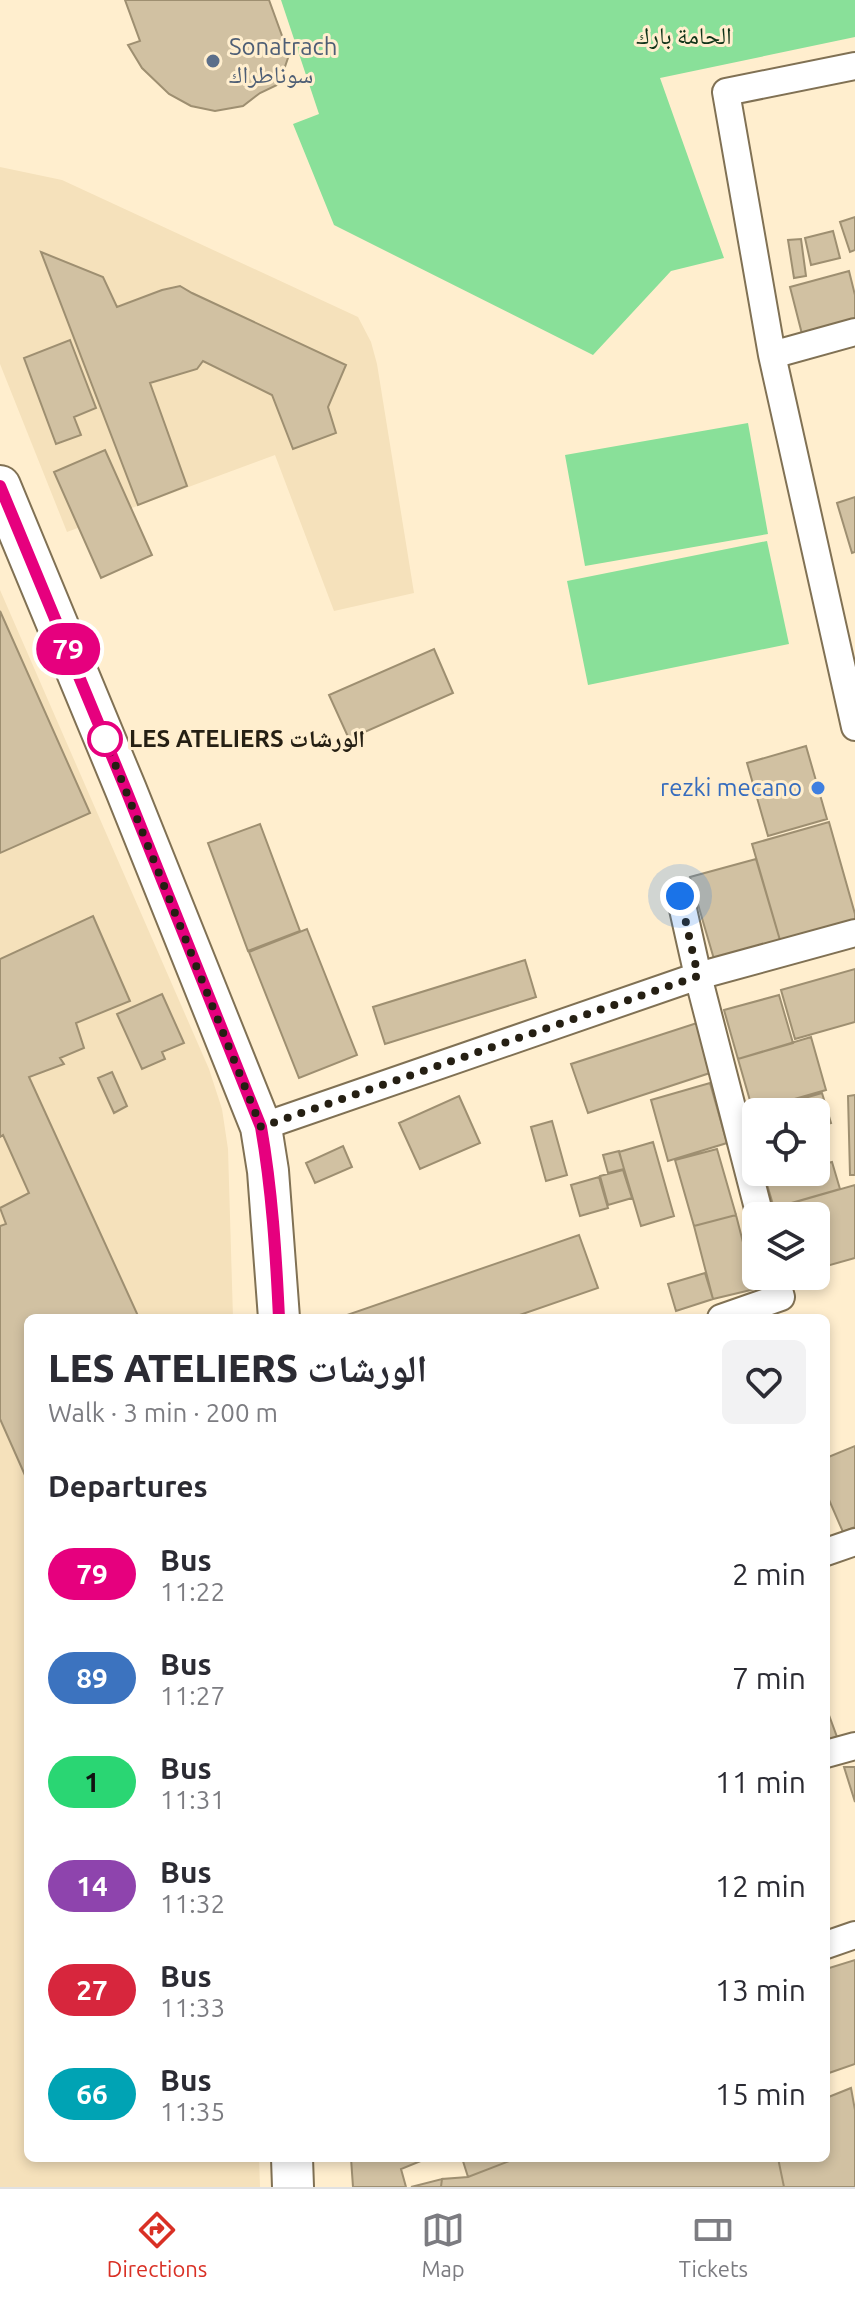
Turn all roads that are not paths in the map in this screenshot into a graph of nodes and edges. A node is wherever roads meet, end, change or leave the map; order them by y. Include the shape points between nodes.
1 (855, 66) edge
2 (855, 332) edge
3 (772, 355) junction
4 (0, 486) edge
5 (853, 700) edge
6 (855, 727) edge
7 (680, 896) dead end
8 (855, 933) edge
9 (698, 976) junction
10 (261, 1127) junction
11 (756, 1202) edge
12 (779, 1290) edge
13 (279, 1314) edge
14 (732, 1314) edge
15 (855, 1542) edge
16 (830, 1551) edge
17 (855, 1746) edge
18 (830, 1753) edge
19 (855, 1935) edge
20 (830, 1944) edge
21 (292, 2162) edge
22 (293, 2187) edge

1 - 3 street via 726,92
2 - 3 street
3 - 5 street
4 - 10 main road
5 - 6 street
7 - 9 street
8 - 9 street
9 - 10 street
9 - 11 street
10 - 13 main road
12 - 14 street via 781,1297
15 - 16 street
17 - 18 street
19 - 20 street
21 - 22 main road

